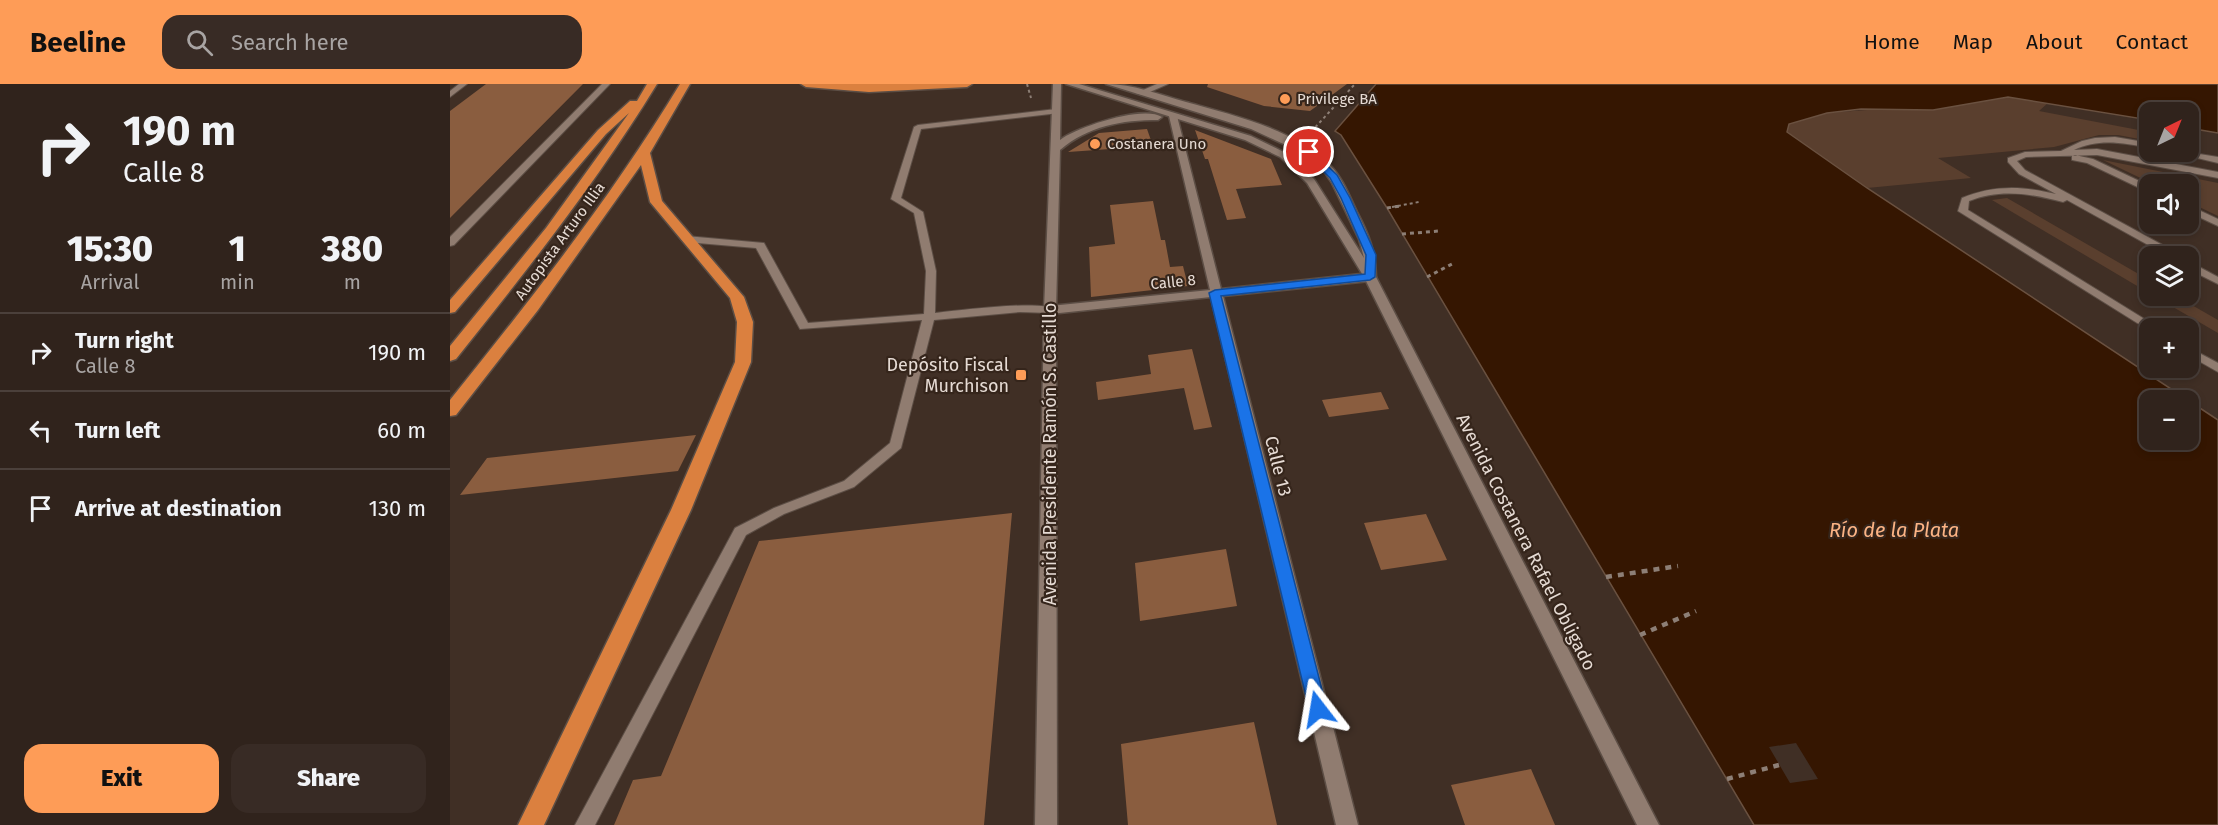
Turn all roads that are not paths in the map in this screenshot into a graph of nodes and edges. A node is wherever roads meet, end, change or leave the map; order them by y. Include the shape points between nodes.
1 (464, 84) edge
2 (606, 84) edge
3 (685, 84) edge
4 (806, 84) edge
5 (967, 84) edge
6 (1057, 84) edge
7 (1070, 84) edge
8 (1110, 84) edge
9 (1164, 84) edge
10 (650, 87) edge
11 (452, 91) edge
12 (1140, 93) junction
13 (1056, 111) junction
14 (1173, 116) junction
15 (2139, 144) edge
16 (1055, 149) junction
17 (644, 153) junction
18 (2061, 156) junction
19 (2199, 156) edge
20 (2218, 160) edge
21 (2218, 175) edge
22 (2139, 185) edge
23 (2086, 206) junction
24 (2199, 213) edge
25 (2218, 222) edge
26 (686, 239) junction
27 (450, 243) edge
28 (2157, 246) edge
29 (2199, 270) edge
30 (1370, 277) junction
31 (2218, 281) edge
32 (1215, 293) junction
33 (450, 309) edge
34 (1050, 310) junction
35 (929, 317) junction
36 (2139, 319) edge
37 (450, 356) edge
38 (2199, 357) edge
39 (2218, 368) edge
40 (450, 411) edge
41 (531, 825) edge
42 (585, 825) edge
43 (1046, 825) edge
44 (1347, 825) edge
45 (1648, 825) edge

1 - 11 lane
2 - 27 lane
3 - 17 highway, Autopista Arturo Illia
4 - 5 highway via 878,89
6 - 13 main road, Avenida Presidente Ramón S. Castillo
7 - 14 main road, Avenida Costanera Rafael Obligado
8 - 12 main road, Avenida Costanera Rafael Obligado
9 - 12 lane
10 - 33 highway via 602,132
10 - 37 highway, Autopista Arturo Illia via 551,231
12 - 30 main road, Avenida Costanera Rafael Obligado via 1271,134 1323,163 1345,198 1371,255
13 - 16 main road, Avenida Presidente Ramón S. Castillo
13 - 35 lane via 918,126 896,199 918,212 931,271
14 - 16 main road via 1112,121 1077,133
14 - 30 main road, Avenida Costanera Rafael Obligado via 1248,138 1294,164 1311,181
14 - 32 main road, Calle 13
15 - 18 lane via 2109,138 2091,140
16 - 34 main road, Avenida Presidente Ramón S. Castillo
17 - 26 highway via 656,202
17 - 40 highway, Autopista Arturo Illia via 533,306
18 - 21 lane via 2097,152
18 - 22 lane via 2090,161
18 - 23 lane via 2025,155 2011,160 2022,172
19 - 20 lane
23 - 28 lane
23 - 36 lane via 2003,189 1981,192 1965,200 1963,211
24 - 25 lane
26 - 35 lane via 760,245 804,327
26 - 41 highway via 737,297 745,322 743,362 671,530
29 - 31 lane
30 - 32 main road, Calle 8
30 - 45 main road, Avenida Costanera Rafael Obligado
32 - 34 main road, Calle 8
32 - 44 main road, Calle 13
34 - 35 lane
34 - 43 main road, Avenida Presidente Ramón S. Castillo
35 - 42 lane via 896,446 849,484 779,511 740,532
38 - 39 lane

